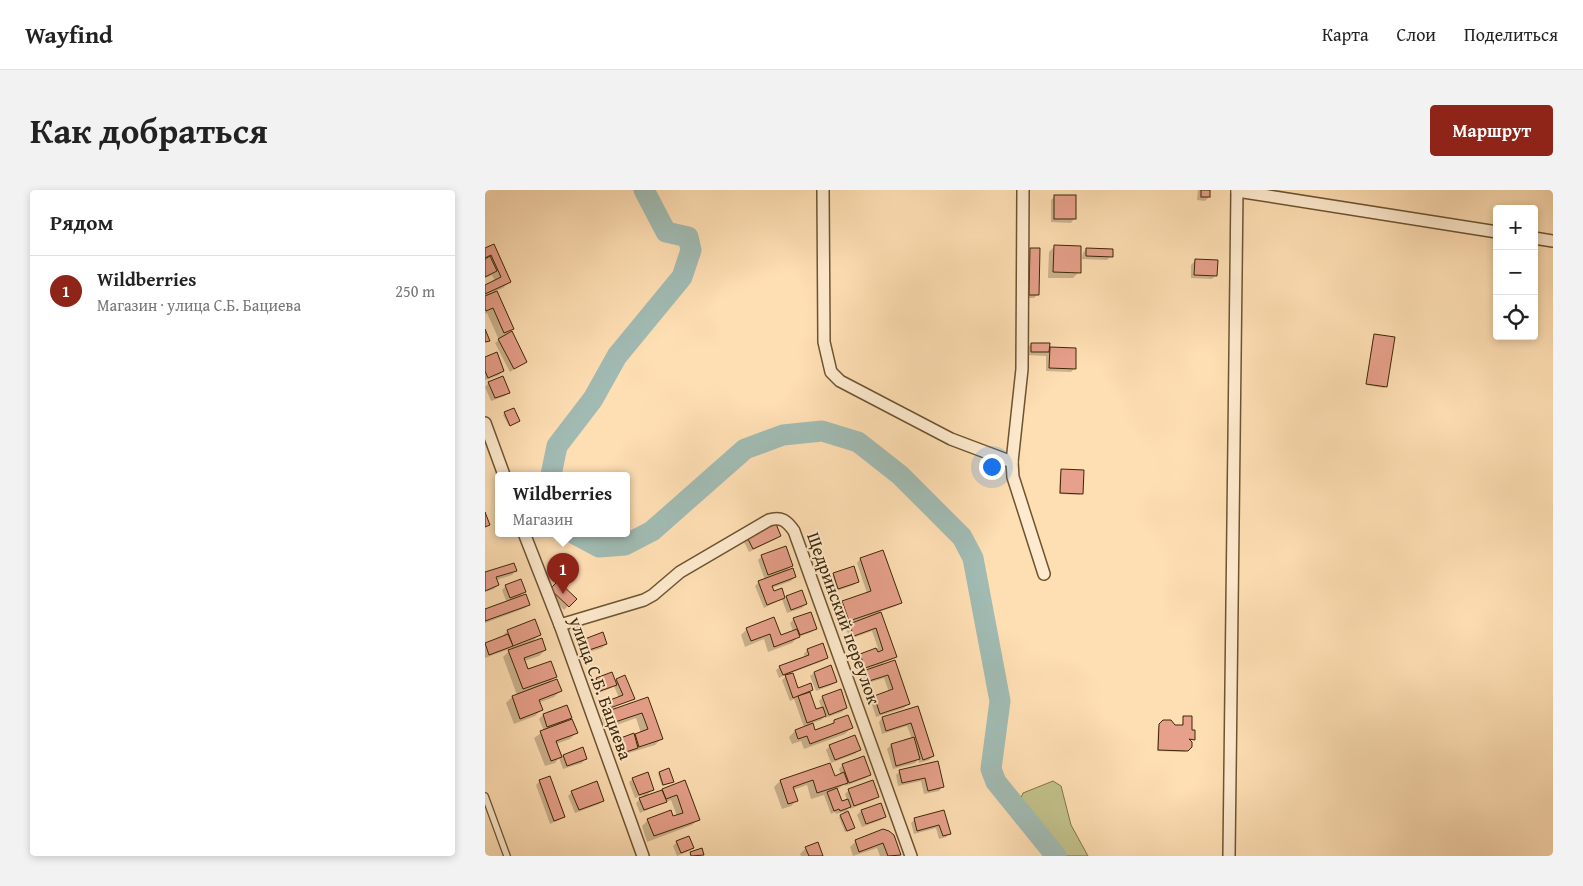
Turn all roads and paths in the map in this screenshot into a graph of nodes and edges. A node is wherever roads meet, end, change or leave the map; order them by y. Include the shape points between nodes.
1 (823, 190) edge
2 (1023, 190) edge
3 (1237, 191) edge
4 (1493, 231) edge
5 (1538, 239) edge
6 (1553, 241) edge
7 (485, 423) edge
8 (1012, 462) junction
9 (503, 472) edge
10 (525, 537) edge
11 (1044, 574) dead end
12 (560, 625) junction
13 (485, 796) edge
14 (507, 856) edge
15 (643, 856) edge
16 (911, 856) edge
17 (1229, 856) edge

1 - 8 street via 824,342 831,372 840,381 951,439
2 - 8 street via 1021,369
3 - 4 street
3 - 17 street
5 - 6 street
7 - 9 street
8 - 11 street via 1013,477
10 - 12 street, улица С.Б. Бациева
12 - 15 street, улица С.Б. Бациева
12 - 16 street, Щедринский переулок via 644,600 680,572 769,520 783,519 794,531
13 - 14 lane

